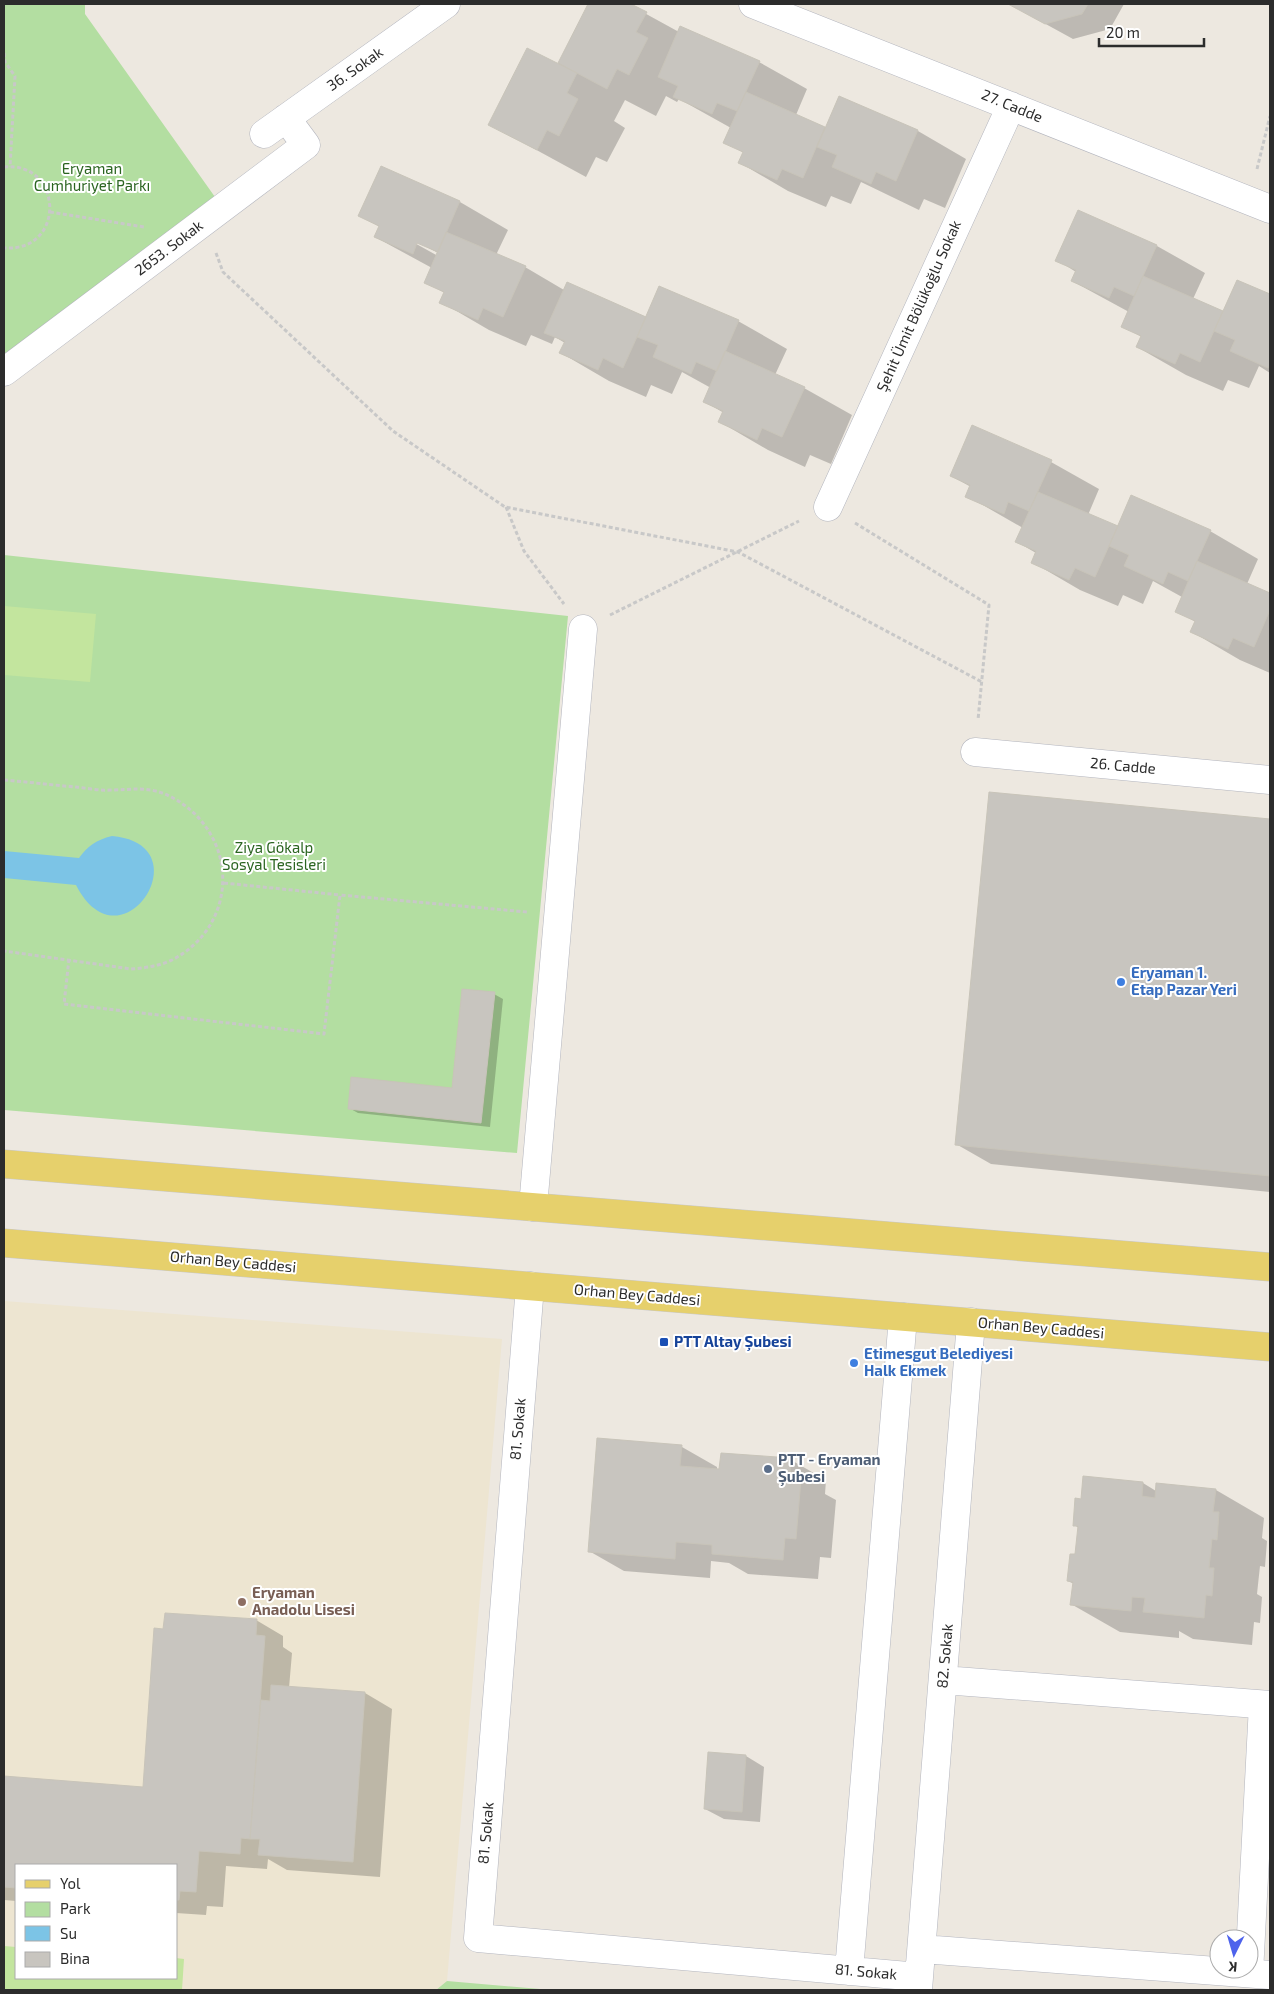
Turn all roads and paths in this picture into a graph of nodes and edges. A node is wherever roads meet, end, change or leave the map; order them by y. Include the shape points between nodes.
1 (446, 4) edge
2 (753, 4) edge
3 (4, 53) edge
4 (4, 62) edge
5 (1010, 106) junction
6 (1270, 116) edge
7 (286, 118) junction
8 (264, 134) dead end
9 (10, 166) junction
10 (4, 167) edge
11 (1259, 205) edge
12 (50, 212) junction
13 (194, 229) junction
14 (4, 248) edge
15 (4, 372) edge
16 (505, 507) junction
17 (828, 507) junction
18 (738, 552) junction
19 (583, 629) junction
20 (982, 682) junction
21 (975, 752) joint
22 (4, 780) edge
23 (1270, 780) edge
24 (224, 883) junction
25 (340, 895) junction
26 (558, 914) junction
27 (4, 951) edge
28 (69, 959) junction
29 (4, 1164) edge
30 (533, 1207) junction
31 (4, 1243) edge
32 (1270, 1267) edge
33 (530, 1286) junction
34 (903, 1316) junction
35 (971, 1322) junction
36 (1270, 1347) edge
37 (943, 1680) junction
38 (1266, 1705) edge
39 (922, 1949) junction
40 (849, 1971) junction
41 (1260, 1974) edge
42 (919, 1984) edge

1 - 7 street, 36. Sokak
2 - 5 street, 27. Cadde
3 - 4 path
4 - 9 path via 15,76
5 - 11 street, 27. Cadde
5 - 17 street, Şehit Ümit Bölükoğlu Sokak
6 - 11 path
7 - 8 street, 36. Sokak
7 - 13 street, 2653. Sokak via 306,146
9 - 10 path
9 - 12 path via 25,170 42,182
12 - 13 path via 136,225
12 - 14 path via 45,227 35,240 23,246
13 - 15 street, 2653. Sokak
13 - 16 path via 223,272 393,431
16 - 18 path
16 - 19 path via 524,551
17 - 18 path
17 - 20 path via 990,605
18 - 19 path
18 - 20 path
19 - 26 street
20 - 21 path
21 - 23 street, 26. Cadde
22 - 24 path via 109,790 150,789 170,796 188,807 214,839
24 - 25 path
24 - 28 path via 213,918 202,936 171,960 152,967 131,969
25 - 26 path
25 - 28 path via 324,1034 64,1004
26 - 30 street
27 - 28 path
29 - 30 main road
30 - 32 main road
31 - 33 main road, Orhan Bey Caddesi
33 - 34 main road, Orhan Bey Caddesi
33 - 40 street, 81. Sokak via 478,1938
34 - 35 main road, Orhan Bey Caddesi
34 - 40 street
35 - 36 main road, Orhan Bey Caddesi
35 - 37 street, 82. Sokak
37 - 38 street
37 - 39 street, 82. Sokak
38 - 41 street
39 - 41 street
39 - 42 street, 82. Sokak
40 - 42 street, 81. Sokak

